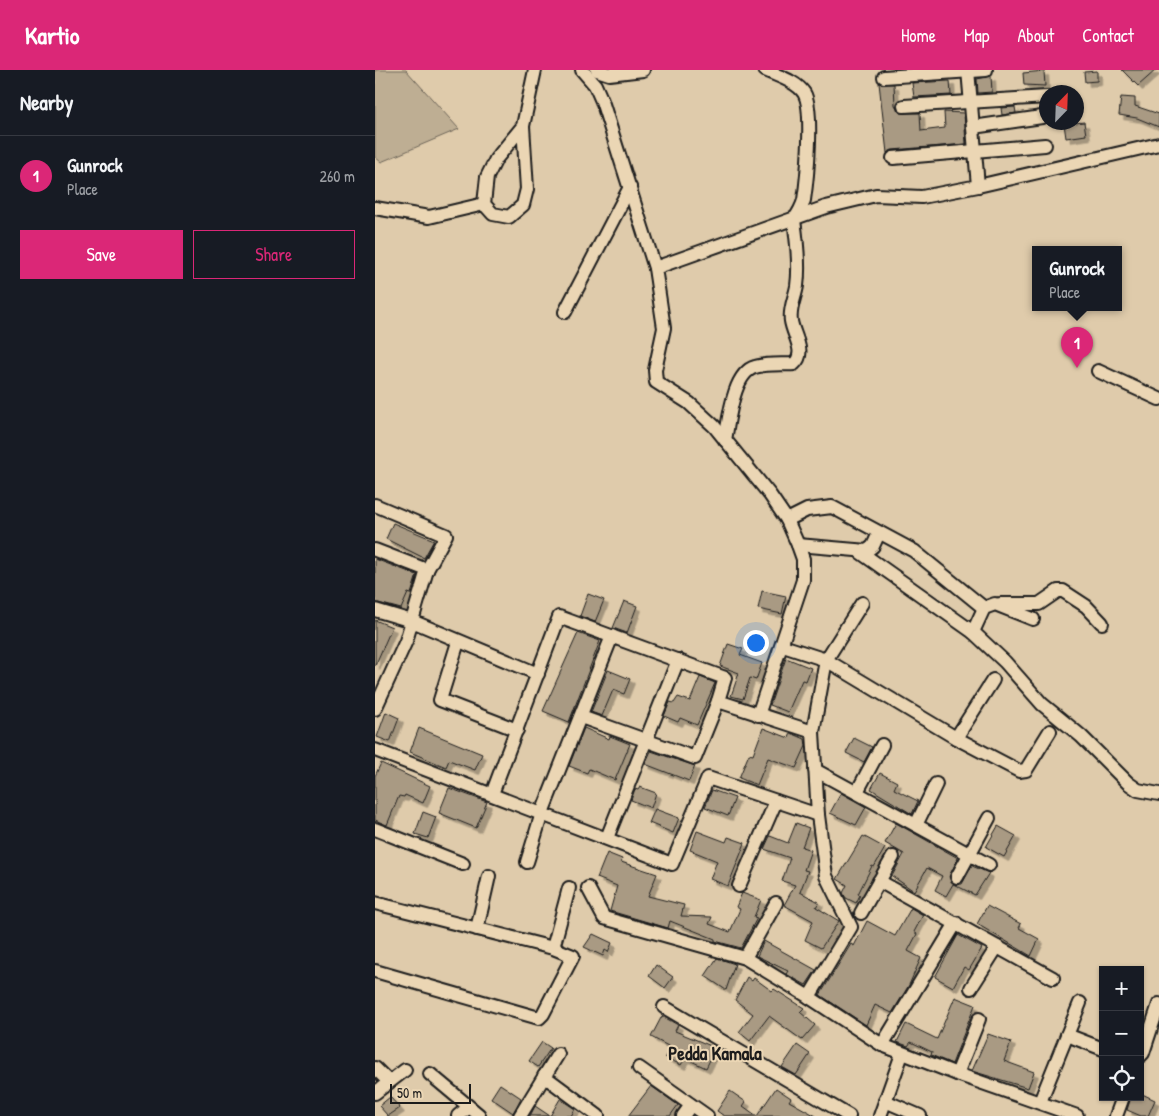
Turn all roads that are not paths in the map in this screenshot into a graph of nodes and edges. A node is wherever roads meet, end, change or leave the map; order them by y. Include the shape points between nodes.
1 (535, 70) edge
2 (582, 70) edge
3 (597, 70) edge
4 (643, 70) edge
5 (765, 70) edge
6 (968, 70) edge
7 (987, 70) edge
8 (884, 77) dead end
9 (1039, 97) edge
10 (971, 101) junction
11 (904, 106) dead end
12 (1039, 117) edge
13 (523, 126) junction
14 (973, 126) junction
15 (1159, 144) edge
16 (1045, 145) dead end
17 (973, 150) junction
18 (893, 158) dead end
19 (978, 186) junction
20 (630, 187) junction
21 (484, 204) junction
22 (375, 208) edge
23 (793, 220) junction
24 (655, 268) junction
25 (565, 312) dead end
26 (1098, 371) dead end
27 (1159, 399) edge
28 (725, 440) junction
29 (375, 505) edge
30 (787, 520) junction
31 (879, 532) junction
32 (798, 545) junction
33 (375, 550) edge
34 (860, 552) junction
35 (427, 570) junction
36 (862, 603) dead end
37 (990, 606) junction
38 (375, 610) edge
39 (1033, 619) dead end
40 (412, 621) junction
41 (1102, 623) dead end
42 (973, 632) junction
43 (612, 636) junction
44 (459, 642) junction
45 (783, 646) junction
46 (678, 660) junction
47 (826, 660) junction
48 (538, 674) junction
49 (993, 680) dead end
50 (718, 701) junction
51 (375, 709) edge
52 (758, 715) junction
53 (581, 717) junction
54 (517, 730) junction
55 (1050, 731) dead end
56 (813, 732) junction
57 (956, 738) junction
58 (647, 740) junction
59 (882, 745) dead end
60 (375, 750) edge
61 (815, 770) junction
62 (936, 784) dead end
63 (857, 792) junction
64 (492, 794) junction
65 (1159, 794) edge
66 (776, 801) junction
67 (543, 813) junction
68 (818, 815) junction
69 (989, 818) dead end
70 (915, 825) junction
71 (375, 829) edge
72 (607, 838) junction
73 (970, 854) junction
74 (893, 857) dead end
75 (527, 862) dead end
76 (463, 864) dead end
77 (989, 865) dead end
78 (489, 876) dead end
79 (957, 877) dead end
80 (879, 881) junction
81 (739, 886) dead end
82 (569, 888) dead end
83 (587, 888) dead end
84 (375, 903) edge
85 (776, 903) dead end
86 (861, 912) dead end
87 (956, 923) junction
88 (477, 929) junction
89 (997, 947) junction
90 (553, 948) junction
91 (745, 958) junction
92 (375, 971) edge
93 (1053, 978) dead end
94 (971, 988) dead end
95 (809, 997) junction
96 (1080, 1003) dead end
97 (1159, 1004) edge
98 (664, 1007) dead end
99 (979, 1019) dead end
100 (1067, 1035) junction
101 (882, 1045) junction
102 (1099, 1048) edge
103 (1144, 1049) edge
104 (558, 1054) dead end
105 (902, 1054) junction
106 (375, 1068) edge
107 (639, 1068) dead end
108 (405, 1070) dead end
109 (430, 1074) dead end
110 (957, 1074) junction
111 (544, 1076) junction
112 (389, 1082) junction
113 (375, 1093) edge
114 (885, 1101) junction
115 (1122, 1101) edge
116 (1040, 1102) junction
117 (691, 1105) junction
118 (473, 1111) edge
119 (458, 1116) edge
120 (520, 1116) edge
121 (598, 1116) edge
122 (683, 1116) edge
123 (707, 1116) edge
124 (849, 1116) edge
125 (880, 1116) edge
126 (920, 1116) edge
127 (1077, 1116) edge
128 (1116, 1116) edge

1 - 13 street
2 - 20 street via 595,85 602,101
3 - 4 street via 609,74
5 - 23 street via 795,85 804,93 808,105 809,141 804,200
6 - 7 street
6 - 8 street
6 - 10 street
9 - 10 street
10 - 11 street
10 - 14 street
12 - 14 street
13 - 21 street via 496,159 487,177
13 - 21 street via 527,189 523,205 509,217 493,214
14 - 17 street
15 - 19 street
16 - 17 street
17 - 18 street
17 - 19 street
19 - 23 street via 922,197 876,195 826,207
20 - 24 street
20 - 25 street
21 - 22 street via 429,217
23 - 24 street
23 - 28 street via 797,286 791,320 801,354 794,364 756,366 746,371 739,382
24 - 28 street via 664,328 655,370 656,382 689,403
26 - 27 street
28 - 30 street
29 - 35 street via 446,535
30 - 31 street via 807,510 832,507
30 - 32 street
31 - 34 street via 873,546
31 - 37 street via 914,551
32 - 34 street
32 - 45 street via 803,559 803,580
33 - 35 street
34 - 42 street
35 - 40 street
36 - 47 street
37 - 39 street
37 - 41 street via 1039,604 1063,591 1086,606
37 - 42 street
38 - 40 street
40 - 44 street
40 - 51 street via 406,642
42 - 65 street via 1042,704 1081,736 1128,783 1138,790
43 - 46 street
43 - 48 street via 559,617
43 - 53 street
44 - 48 street
44 - 54 street via 439,700
45 - 47 street
45 - 52 street
46 - 50 street via 725,678
46 - 58 street
47 - 56 street
47 - 57 street
48 - 54 street
49 - 57 street
50 - 52 street
50 - 58 street via 695,758
52 - 56 street
53 - 58 street
53 - 67 street
54 - 64 street
55 - 57 street via 1026,770 1019,771
56 - 61 street
58 - 72 street
59 - 63 street
60 - 64 street
61 - 63 street
61 - 68 street
62 - 70 street
63 - 70 street
64 - 67 street
66 - 68 street
66 - 72 street via 708,778 672,864
66 - 81 street
67 - 72 street
67 - 75 street
68 - 95 street via 826,876 851,927
69 - 73 street
70 - 73 street
71 - 76 street
73 - 77 street
73 - 79 street
74 - 80 street
78 - 88 street
80 - 86 street
80 - 87 street
82 - 90 street
83 - 91 street via 604,918
84 - 88 street
85 - 91 street
87 - 89 street
87 - 101 street
88 - 90 street
89 - 93 street
89 - 94 street
90 - 92 street via 573,956 539,1018
91 - 95 street
95 - 101 street
96 - 100 street
97 - 103 street
98 - 124 street
99 - 110 street
100 - 102 street
100 - 116 street
101 - 105 street
104 - 111 street
105 - 110 street
105 - 114 street
106 - 112 street
107 - 117 street
108 - 112 street
109 - 118 street
110 - 116 street
111 - 120 street
111 - 121 street
112 - 113 street
114 - 125 street
114 - 126 street
115 - 128 street
116 - 127 street
117 - 122 street
117 - 123 street
118 - 119 street

